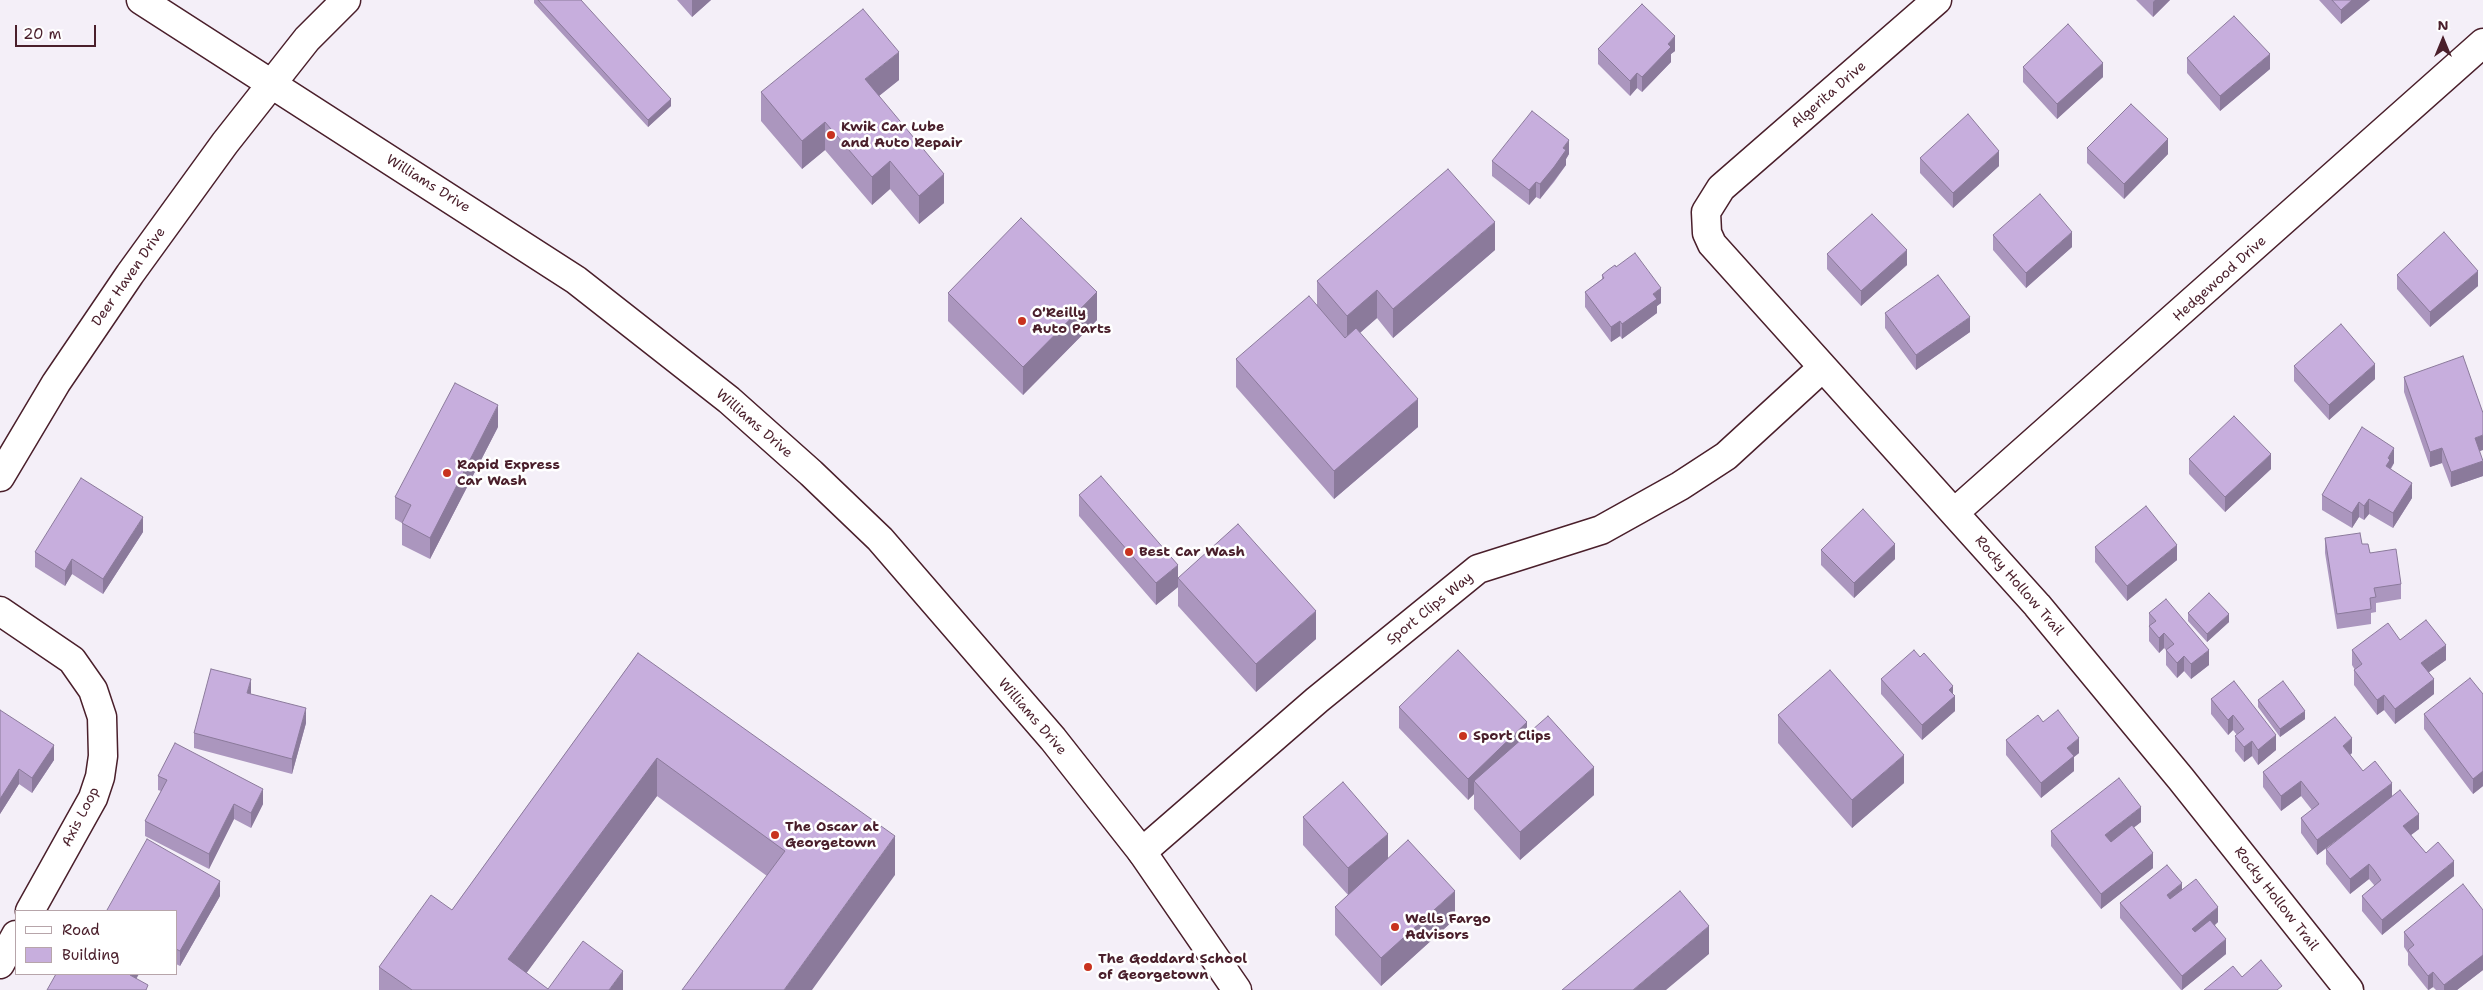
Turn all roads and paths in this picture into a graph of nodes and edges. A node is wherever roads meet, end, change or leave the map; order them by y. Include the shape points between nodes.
1 (141, 0) edge
2 (346, 0) edge
3 (1937, 0) edge
4 (2483, 44) edge
5 (271, 85) junction
6 (1721, 188) joint
7 (1822, 368) junction
8 (0, 477) edge
9 (1955, 512) junction
10 (0, 611) edge
11 (1142, 852) junction
12 (31, 910) edge
13 (15, 937) edge
14 (0, 964) edge
15 (1237, 990) edge
16 (2349, 990) edge

1 - 5 street, Williams Drive
2 - 5 street, Deer Haven Drive via 307,40
3 - 6 street, Algerita Drive
4 - 9 street, Hedgewood Drive
5 - 8 street, Deer Haven Drive via 130,274 56,383
5 - 11 street, Williams Drive via 576,280 729,400 880,539 1053,739
6 - 7 street, Rocky Hollow Trail via 1706,212 1712,244
7 - 9 street, Rocky Hollow Trail
7 - 11 street, Sport Clips Way via 1726,456 1680,486 1601,530 1478,569 1317,700
9 - 16 street, Rocky Hollow Trail via 2037,605 2181,779
10 - 12 street, Axis Loop via 72,660 93,690 102,717 103,756 93,798
11 - 15 street, Williams Drive
13 - 14 street

